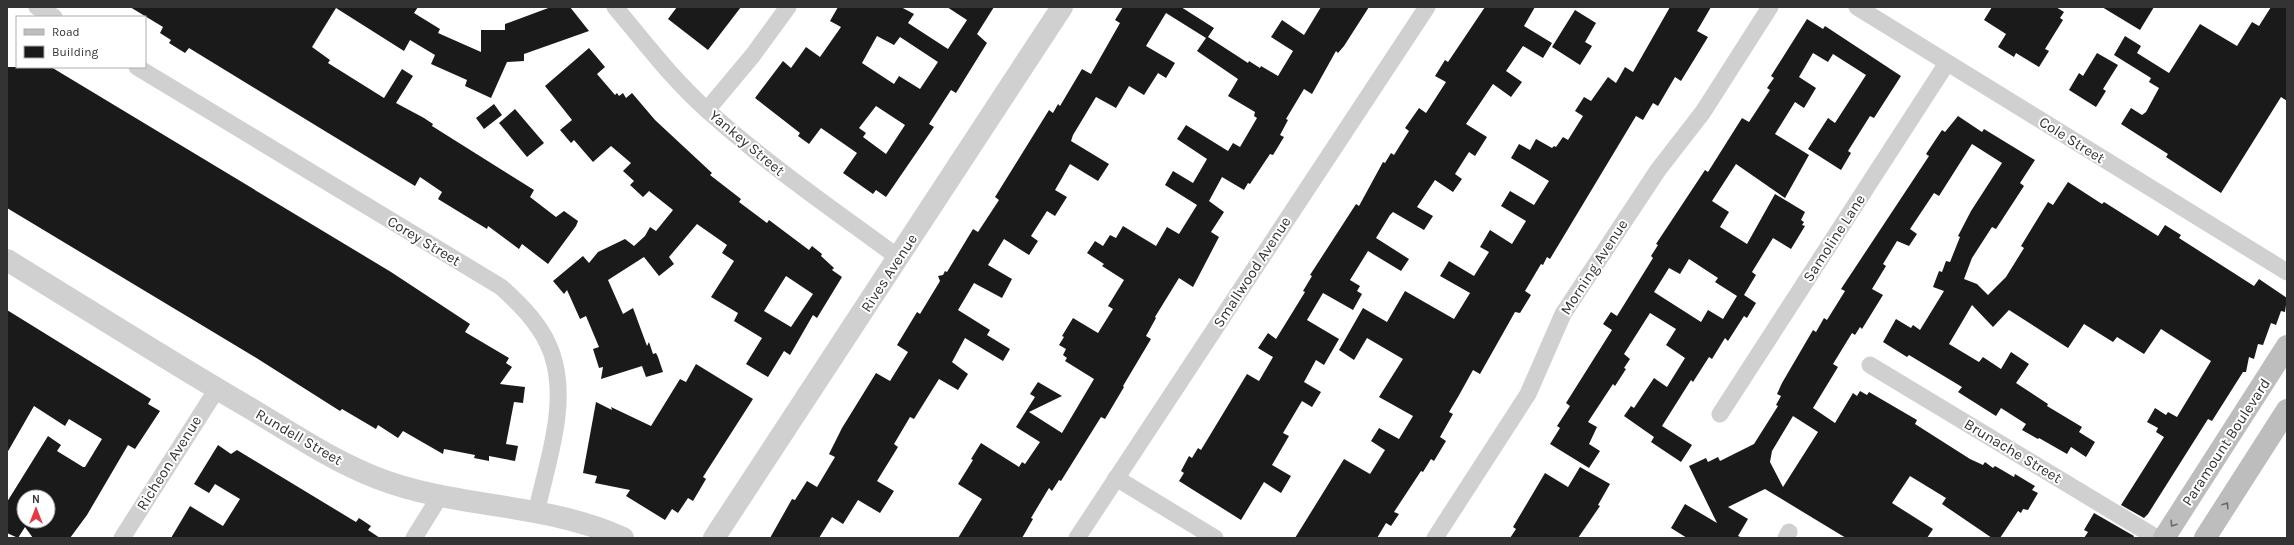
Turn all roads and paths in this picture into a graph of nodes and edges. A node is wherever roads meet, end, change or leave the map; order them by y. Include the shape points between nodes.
1 (37, 7) edge
2 (615, 7) edge
3 (788, 7) edge
4 (1062, 7) edge
5 (1428, 7) edge
6 (1770, 7) edge
7 (1857, 7) edge
8 (52, 16) edge
9 (1947, 63) junction
10 (139, 68) edge
11 (707, 110) junction
12 (899, 258) junction
13 (7, 260) edge
14 (2287, 272) edge
15 (2286, 349) edge
16 (1870, 365) dead end
17 (217, 389) junction
18 (2287, 410) edge
19 (1720, 414) dead end
20 (1116, 478) junction
21 (440, 496) junction
22 (536, 512) junction
23 (122, 538) edge
24 (414, 538) edge
25 (623, 538) edge
26 (714, 538) edge
27 (1077, 538) edge
28 (1215, 538) edge
29 (1435, 538) edge
30 (2157, 538) edge
31 (2164, 538) edge
32 (2205, 538) edge

1 - 8 street
2 - 11 street, Yankey Street via 671,75
3 - 11 street via 753,55
4 - 12 street, Rives Avenue
5 - 20 street, Smallwood Avenue
6 - 29 street, Morning Avenue via 1703,112 1658,170 1563,314 1528,394
7 - 9 street, Cole Street
9 - 14 street, Cole Street
9 - 19 street, Samoline Lane
10 - 22 street, Corey Street via 501,287 522,306 540,329 552,354 558,381 556,419
11 - 12 street, Yankey Street via 789,179
12 - 26 street, Rives Avenue
13 - 17 street, Rundell Street
15 -> 31 main road, Paramount Boulevard
16 - 30 street, Brunache Street
17 - 21 street, Rundell Street via 344,462 400,486
17 - 23 street, Richeon Avenue
32 -> 18 main road
20 - 27 street, Smallwood Avenue
20 - 28 street
21 - 22 street, Rundell Street
21 - 24 street
22 - 25 street, Rundell Street via 578,521

